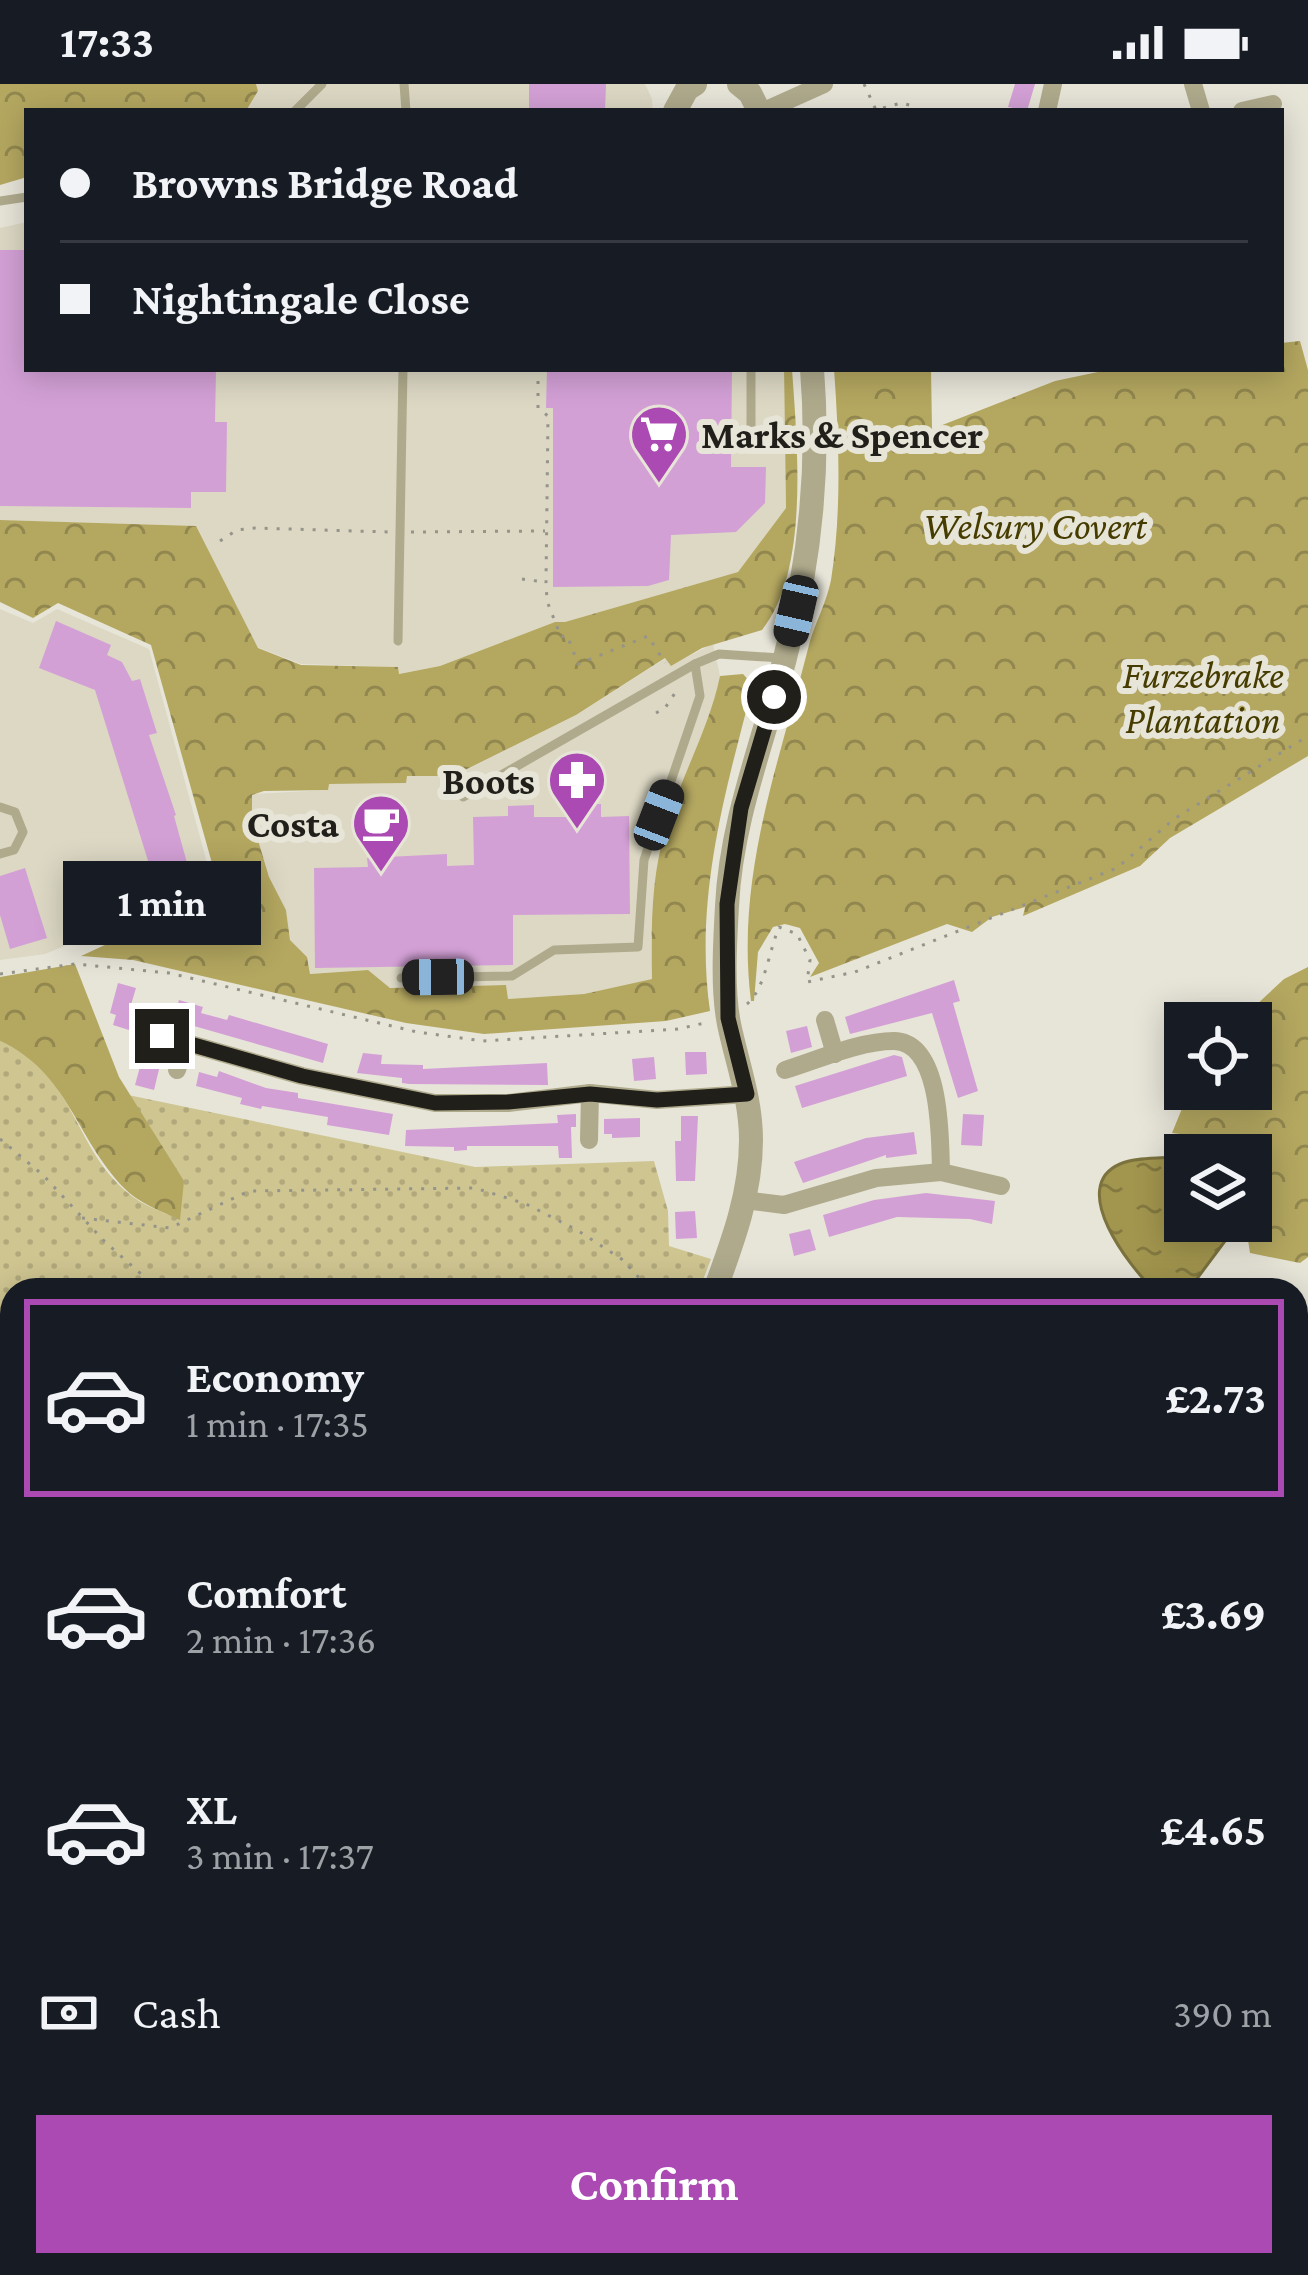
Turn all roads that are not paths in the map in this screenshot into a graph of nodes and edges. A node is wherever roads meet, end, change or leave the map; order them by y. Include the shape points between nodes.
1 (695, 84) edge
2 (739, 84) edge
3 (824, 84) edge
4 (671, 100) edge
5 (1273, 104) dead end
6 (759, 108) edge
7 (768, 108) edge
8 (1255, 108) edge
9 (403, 372) edge
10 (751, 372) edge
11 (812, 372) edge
12 (751, 447) dead end
13 (398, 641) dead end
14 (785, 660) junction
15 (695, 664) junction
16 (463, 797) dead end
17 (0, 807) edge
18 (0, 854) edge
19 (401, 978) dead end
20 (825, 1020) dead end
21 (162, 1036) dead end
22 (185, 1042) junction
23 (835, 1054) junction
24 (177, 1070) dead end
25 (784, 1070) dead end
26 (590, 1094) junction
27 (747, 1094) junction
28 (590, 1140) dead end
29 (941, 1172) junction
30 (1000, 1186) dead end
31 (744, 1200) junction
32 (719, 1278) edge

1 - 4 street
2 - 6 street
3 - 7 street
5 - 8 street
9 - 13 lane
10 - 12 lane
11 - 14 street via 809,540
14 - 15 lane via 719,654
14 - 27 street via 741,808 727,904 728,1013
15 - 16 lane
15 - 19 lane via 700,696 644,860 638,947 554,950 512,976
17 - 18 lane via 15,812 23,832 14,850
20 - 23 street
21 - 22 street
22 - 24 street
22 - 26 street via 435,1103
23 - 25 street
23 - 29 street via 895,1041 924,1059 939,1117
26 - 27 street
26 - 28 street
27 - 31 street
29 - 30 street
29 - 31 street via 876,1178 784,1205
31 - 32 street

